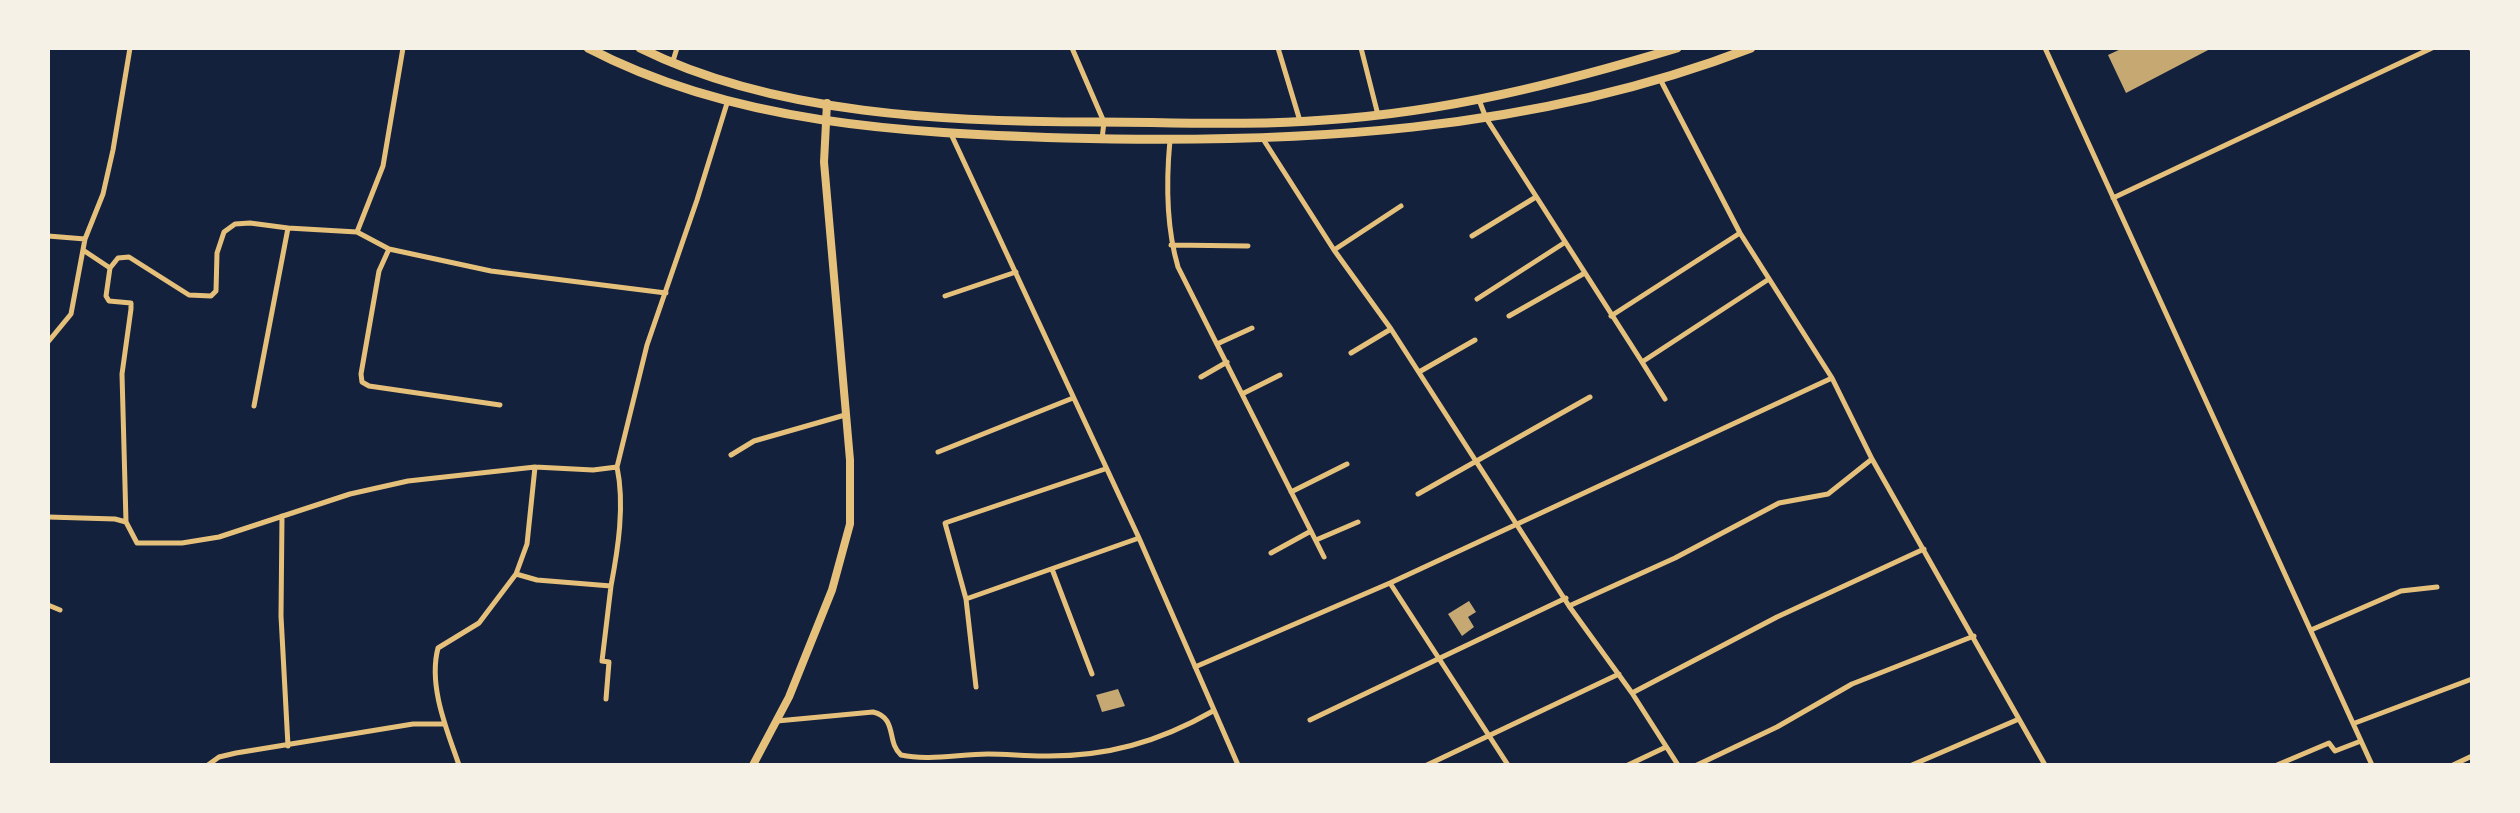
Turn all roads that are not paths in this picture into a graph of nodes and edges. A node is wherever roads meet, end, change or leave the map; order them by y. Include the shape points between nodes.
1 (130, 48) edge
2 (403, 48) edge
3 (588, 48) edge
4 (640, 48) edge
5 (677, 48) edge
6 (1072, 48) edge
7 (1278, 48) edge
8 (1361, 48) edge
9 (1677, 48) edge
10 (1751, 48) edge
11 (2045, 48) edge
12 (2432, 48) edge
13 (672, 63) junction
14 (1660, 78) junction
15 (728, 100) junction
16 (1479, 100) junction
17 (827, 103) junction
18 (1378, 115) junction
19 (1486, 118) junction
20 (825, 119) junction
21 (1104, 122) junction
22 (1300, 122) junction
23 (951, 134) junction
24 (1102, 139) junction
25 (1263, 139) junction
26 (1170, 140) junction
27 (1536, 197) junction
28 (2113, 198) junction
29 (1401, 206) dead end
30 (288, 228) junction
31 (357, 232) junction
32 (1740, 233) junction
33 (48, 236) edge
34 (1472, 236) dead end
35 (85, 238) junction
36 (1564, 243) junction
37 (1171, 245) junction
38 (1248, 246) dead end
39 (388, 249) junction
40 (83, 250) junction
41 (1334, 250) junction
42 (110, 268) junction
43 (1016, 272) junction
44 (1583, 274) junction
45 (1769, 279) junction
46 (666, 293) junction
47 (945, 296) dead end
48 (1477, 299) dead end
49 (1509, 316) dead end
50 (1611, 316) junction
51 (1252, 328) dead end
52 (1391, 329) junction
53 (1474, 340) dead end
54 (48, 342) edge
55 (1217, 344) junction
56 (1351, 352) dead end
57 (1227, 362) junction
58 (1642, 362) junction
59 (1419, 372) junction
60 (1280, 375) dead end
61 (1201, 377) dead end
62 (1832, 378) junction
63 (1244, 393) junction
64 (1590, 397) dead end
65 (1073, 398) junction
66 (1665, 399) dead end
67 (500, 405) dead end
68 (254, 406) dead end
69 (846, 415) junction
70 (939, 452) dead end
71 (731, 455) dead end
72 (1872, 459) junction
73 (1475, 461) junction
74 (1347, 464) dead end
75 (535, 467) junction
76 (617, 467) junction
77 (1105, 469) junction
78 (1291, 492) junction
79 (1418, 494) dead end
80 (282, 516) junction
81 (48, 517) edge
82 (126, 522) junction
83 (1358, 522) dead end
84 (1516, 525) junction
85 (1311, 531) junction
86 (1139, 538) junction
87 (1316, 540) junction
88 (1924, 549) junction
89 (1271, 553) dead end
90 (1324, 558) dead end
91 (1052, 569) junction
92 (516, 574) junction
93 (1390, 583) junction
94 (610, 586) junction
95 (2437, 587) dead end
96 (1566, 598) junction
97 (966, 599) junction
98 (48, 605) edge
99 (1569, 606) junction
100 (60, 610) dead end
101 (2311, 630) junction
102 (1974, 636) junction
103 (1439, 658) junction
104 (1195, 667) junction
105 (1092, 674) dead end
106 (1619, 674) junction
107 (2472, 680) edge
108 (976, 687) dead end
109 (1632, 693) junction
110 (606, 699) dead end
111 (1213, 711) junction
112 (2019, 719) junction
113 (1310, 720) dead end
114 (777, 721) junction
115 (2355, 723) junction
116 (444, 724) junction
117 (1488, 735) junction
118 (2361, 741) junction
119 (288, 746) junction
120 (1666, 747) junction
121 (2472, 756) edge
122 (207, 765) edge
123 (459, 765) edge
124 (753, 765) edge
125 (1238, 765) edge
126 (1427, 765) edge
127 (1508, 765) edge
128 (1628, 765) edge
129 (1678, 765) edge
130 (1697, 765) edge
131 (1912, 765) edge
132 (2045, 765) edge
133 (2277, 765) edge
134 (2372, 765) edge
135 (2453, 765) edge

1 - 35 street via 103,194
2 - 31 street via 383,166
3 - 15 highway via 618,63
4 - 13 highway
5 - 13 street
6 - 21 street
7 - 22 street
8 - 18 street
9 - 16 highway via 1566,81
10 - 14 highway
11 - 28 street
12 - 28 street
13 - 17 highway via 735,84
14 - 19 highway via 1541,109
14 - 32 street
15 - 20 highway
15 - 46 street
16 - 18 highway
16 - 19 street
17 - 20 main road
17 - 21 highway via 950,119
18 - 22 highway
19 - 25 highway via 1410,129
19 - 27 street
20 - 23 highway
20 - 69 main road via 827,205
21 - 22 highway
21 - 24 street
23 - 24 highway
23 - 43 street
24 - 26 highway
25 - 26 highway
25 - 41 street
26 - 37 street via 1166,178
27 - 34 street
27 - 36 street
28 - 101 street
29 - 41 street
30 - 31 street
30 - 42 street via 250,223 235,224 224,232 218,253 216,291 211,296 189,295 123,255
30 - 68 street
31 - 39 street
32 - 45 street
32 - 50 street
33 - 35 street
35 - 40 street
36 - 44 street
36 - 48 street
37 - 38 street
37 - 55 street
39 - 46 street via 491,271
39 - 67 street via 380,271 362,382
40 - 42 street
40 - 54 street via 71,314
41 - 52 street
42 - 82 street via 106,296 110,301 131,303 122,374
43 - 47 street
43 - 65 street
44 - 49 street
44 - 50 street
45 - 58 street
45 - 62 street
46 - 76 street via 647,345
50 - 58 street
51 - 55 street
52 - 56 street
52 - 59 street
53 - 59 street
55 - 57 street
57 - 61 street
57 - 63 street
58 - 66 street
59 - 73 street
60 - 63 street
62 - 72 street
62 - 84 street
63 - 78 street
64 - 73 street
65 - 70 street
65 - 77 street
69 - 71 street via 754,441
69 - 114 main road via 850,524 832,590
72 - 88 street
72 - 99 street via 1828,494 1779,503 1675,558
73 - 79 street
73 - 84 street
74 - 78 street
75 - 76 street
75 - 80 street via 408,481
75 - 92 street via 527,544
76 - 94 street via 617,545
77 - 86 street
77 - 97 street via 945,523
78 - 85 street
80 - 82 street via 219,537 182,543 137,543
80 - 119 street via 281,616
81 - 82 street
83 - 87 street
84 - 93 street
84 - 96 street
85 - 87 street
85 - 89 street
86 - 91 street
86 - 104 street
87 - 90 street
88 - 102 street
88 - 109 street via 1777,616
91 - 97 street
91 - 105 street
92 - 94 street via 537,580
92 - 116 street via 478,623 438,648 435,662
93 - 103 street
93 - 104 street
94 - 110 street via 602,661 609,662
95 - 101 street via 2401,591
96 - 99 street
96 - 103 street
97 - 108 street
98 - 100 street
99 - 106 street
101 - 115 street
102 - 112 street
102 - 130 street via 1852,684 1777,727
103 - 113 street
103 - 117 street
104 - 111 street
106 - 109 street
106 - 117 street
107 - 115 street
109 - 120 street
111 - 114 street via 1161,738 1136,746 1106,753 1044,756 901,755 894,746 889,722 873,712
111 - 125 street
112 - 131 street
112 - 132 street
114 - 124 main road
115 - 118 street
116 - 119 street via 413,724
116 - 123 street
117 - 126 street
117 - 127 street
118 - 133 street via 2336,752 2330,743
118 - 134 street
119 - 122 street via 236,753
120 - 128 street
120 - 129 street
121 - 135 street

